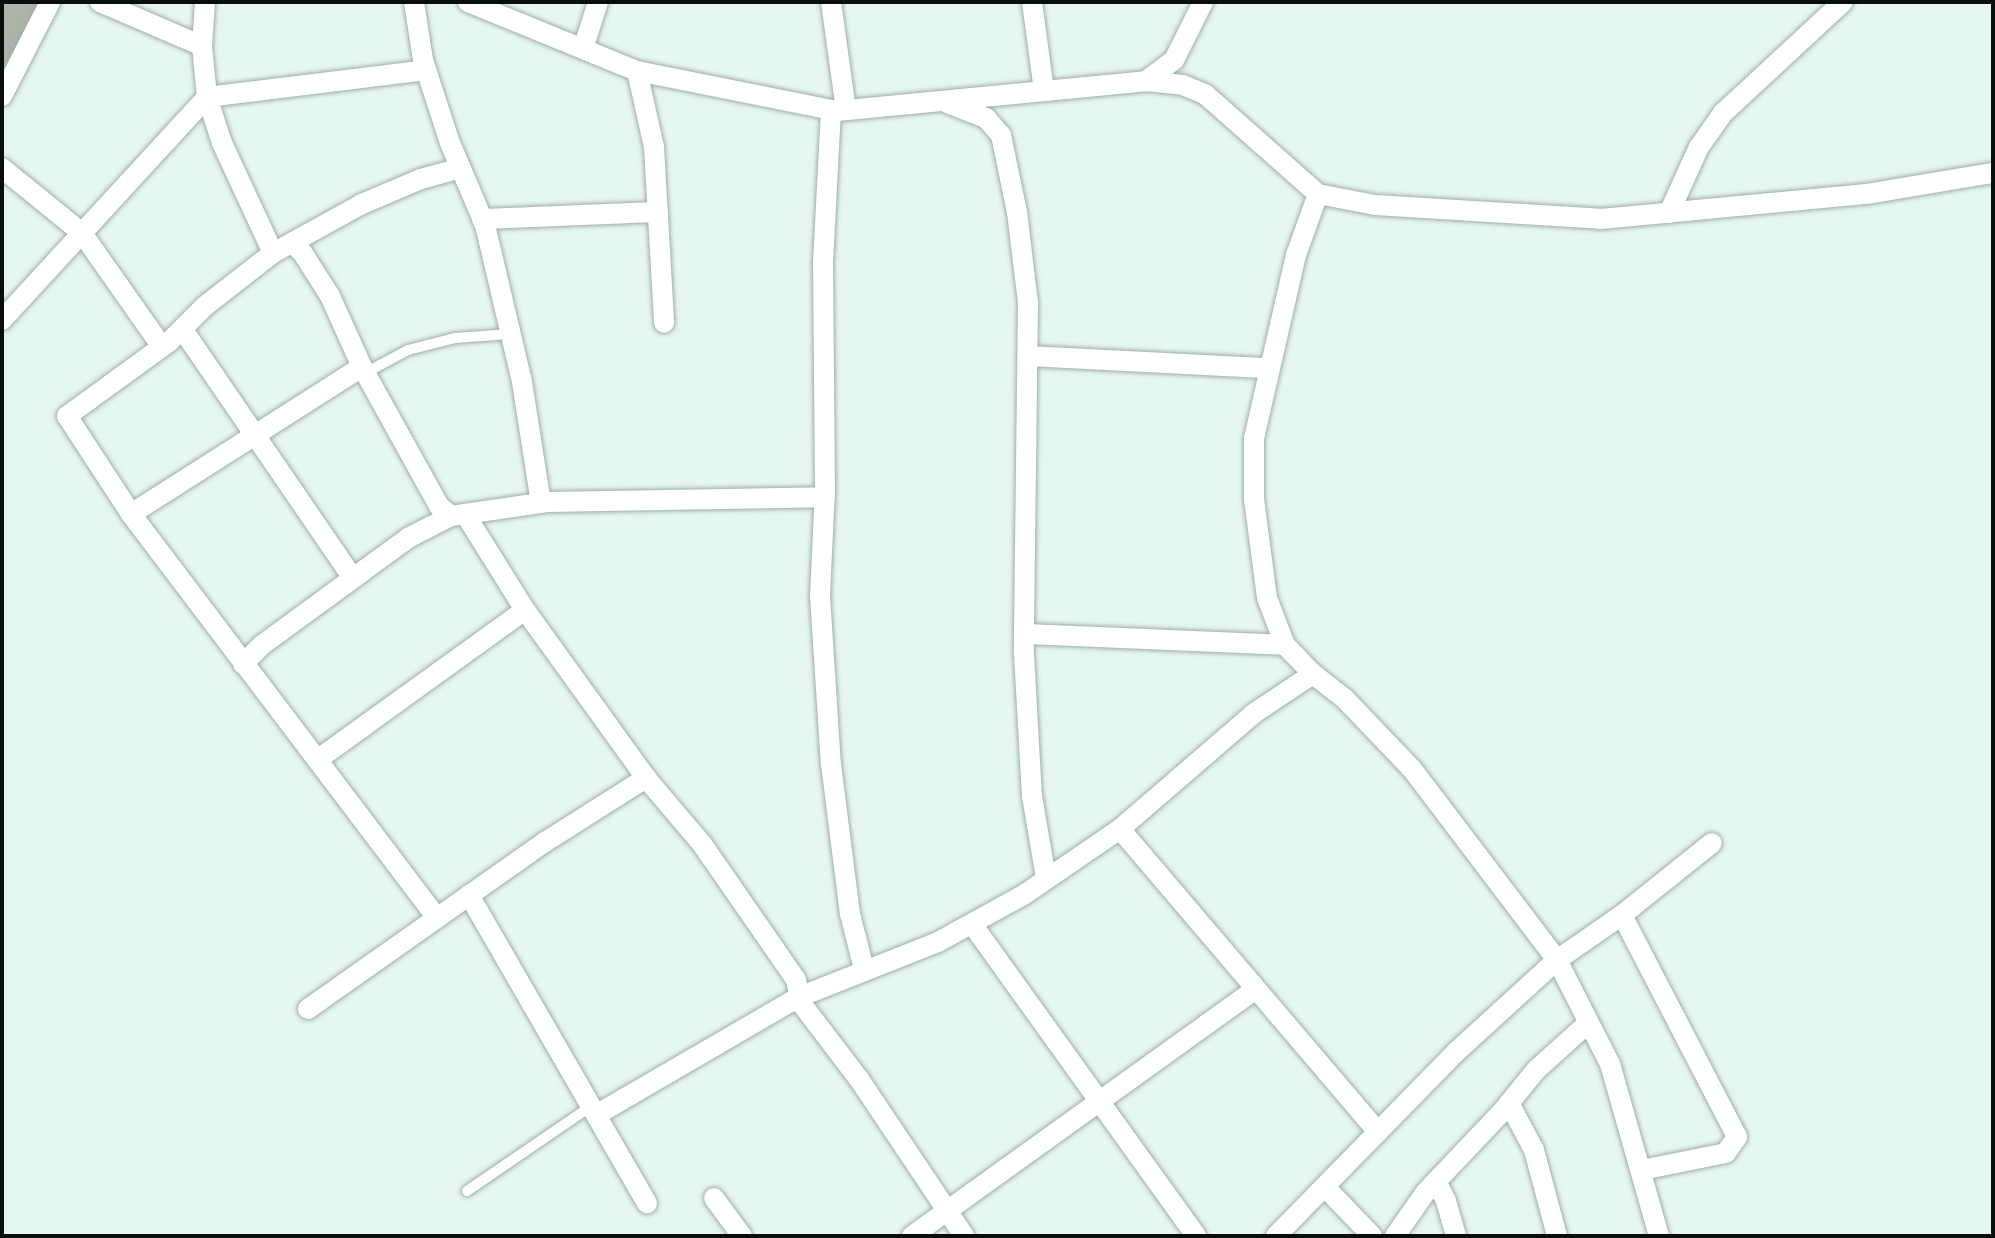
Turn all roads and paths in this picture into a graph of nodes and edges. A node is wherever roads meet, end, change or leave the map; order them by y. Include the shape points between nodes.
1 (50, 2) edge
2 (100, 2) edge
3 (205, 2) edge
4 (414, 2) edge
5 (468, 2) edge
6 (598, 2) edge
7 (831, 2) edge
8 (1032, 2) edge
9 (1203, 2) edge
10 (1843, 2) edge
11 (202, 46) junction
12 (583, 49) junction
13 (426, 70) junction
14 (637, 71) junction
15 (1146, 81) junction
16 (1044, 91) junction
17 (2, 96) edge
18 (207, 97) junction
19 (941, 101) junction
20 (838, 110) junction
21 (2, 168) edge
22 (461, 168) junction
23 (1993, 173) edge
24 (1318, 194) junction
25 (658, 212) junction
26 (1669, 213) junction
27 (482, 219) junction
28 (82, 233) junction
29 (292, 243) junction
30 (273, 253) junction
31 (2, 320) edge
32 (664, 323) dead end
33 (183, 330) junction
34 (510, 334) junction
35 (162, 347) junction
36 (1028, 356) junction
37 (1268, 368) junction
38 (363, 370) junction
39 (255, 435) junction
40 (825, 497) junction
41 (541, 503) junction
42 (131, 514) junction
43 (458, 515) junction
44 (353, 578) junction
45 (525, 610) junction
46 (1024, 634) junction
47 (1285, 645) junction
48 (243, 664) junction
49 (1313, 674) junction
50 (317, 760) junction
51 (646, 778) junction
52 (1120, 829) junction
53 (1712, 843) dead end
54 (1046, 878) junction
55 (469, 895) junction
56 (1622, 915) junction
57 (437, 918) junction
58 (972, 924) junction
59 (1557, 960) junction
60 (864, 969) junction
61 (1256, 989) junction
62 (799, 997) junction
63 (308, 1009) dead end
64 (1587, 1024) junction
65 (1100, 1102) junction
66 (1509, 1103) junction
67 (594, 1110) junction
68 (1378, 1132) junction
69 (1642, 1170) junction
70 (1436, 1181) junction
71 (1326, 1188) junction
72 (467, 1191) dead end
73 (714, 1198) dead end
74 (647, 1203) dead end
75 (948, 1210) junction
76 (742, 1236) edge
77 (912, 1236) edge
78 (964, 1236) edge
79 (1196, 1236) edge
80 (1276, 1236) edge
81 (1372, 1236) edge
82 (1395, 1236) edge
83 (1456, 1236) edge
84 (1557, 1236) edge
85 (1659, 1236) edge

1 - 17 street
2 - 11 street
3 - 11 street
4 - 13 street
5 - 12 street
6 - 12 street
7 - 20 street
8 - 16 street
9 - 15 street via 1174,60
10 - 26 street via 1723,113 1699,147
11 - 18 street
12 - 14 street
13 - 18 street
13 - 22 street
14 - 20 street
14 - 25 street via 654,147
15 - 16 street
15 - 24 street via 1183,85 1206,95
16 - 19 street
18 - 28 street
18 - 30 street via 244,195
19 - 20 street
19 - 36 street via 986,118 1001,135 1017,212 1028,303
20 - 40 street via 823,261
21 - 28 street
22 - 27 street
22 - 29 street via 362,204
23 - 26 street via 1867,194
24 - 26 street via 1375,205 1586,218
24 - 37 street via 1296,255
25 - 27 street
25 - 32 street
27 - 34 street
28 - 31 street
28 - 35 street
29 - 30 street
29 - 38 street via 330,296
30 - 33 street
33 - 35 street
33 - 39 street
34 - 38 lane via 455,338 408,350
34 - 41 street
35 - 42 street via 67,416
36 - 37 street
36 - 46 street
37 - 47 street via 1254,439 1254,499 1267,598
38 - 39 street
38 - 43 street via 439,506
39 - 42 street
39 - 44 street
40 - 41 street
40 - 60 street via 820,596 825,704 850,914
41 - 43 street
42 - 48 street
43 - 44 street via 408,538
43 - 45 street
44 - 48 street
45 - 50 street
45 - 51 street
46 - 47 street
46 - 54 street via 1032,796
47 - 49 street
48 - 50 street
49 - 52 street via 1253,714
49 - 59 street via 1345,699 1412,769
50 - 57 street
51 - 55 street
51 - 62 street via 702,844 796,980
52 - 54 street
52 - 61 street
53 - 56 street
54 - 58 street
55 - 57 street
55 - 67 street
56 - 59 street
56 - 69 street via 1737,1137 1726,1153
57 - 63 street
58 - 60 street
58 - 65 street
59 - 64 street
59 - 68 street
60 - 62 street
61 - 65 street
61 - 68 street
62 - 67 street
62 - 75 street
64 - 66 street
64 - 69 street via 1610,1064
65 - 75 street
65 - 79 street
66 - 70 street
66 - 84 street via 1534,1150
67 - 72 lane
67 - 74 street
68 - 71 street
69 - 85 street
70 - 82 street
70 - 83 street
71 - 80 street
71 - 81 street
73 - 76 street
75 - 77 street
75 - 78 street

